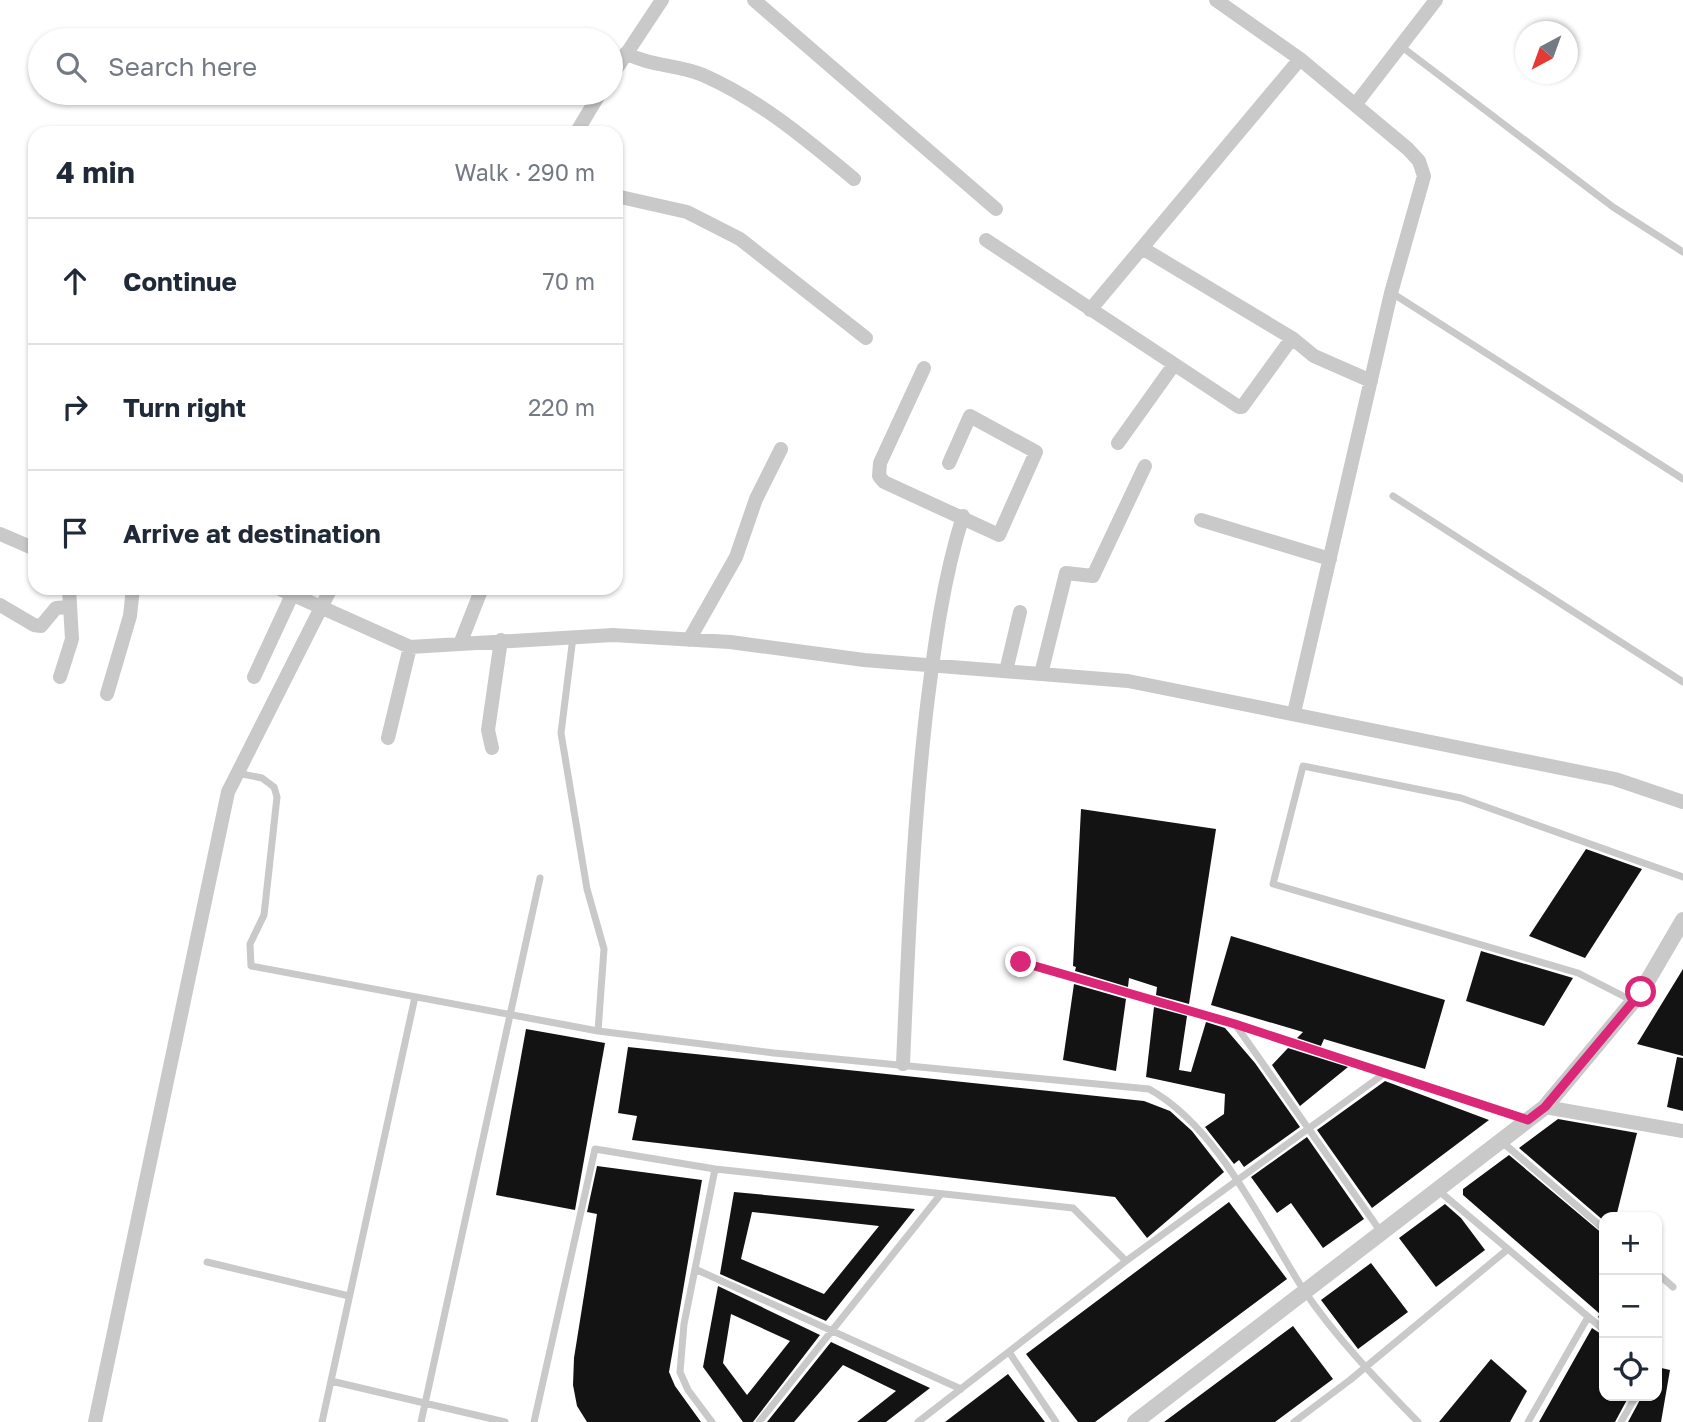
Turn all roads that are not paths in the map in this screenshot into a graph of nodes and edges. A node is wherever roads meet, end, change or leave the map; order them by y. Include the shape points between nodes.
1 (662, 0) edge
2 (754, 0) edge
3 (1216, 0) edge
4 (1436, 0) edge
5 (1402, 47) junction
6 (626, 53) junction
7 (623, 58) edge
8 (1300, 59) junction
9 (593, 105) edge
10 (1355, 105) junction
11 (580, 126) edge
12 (854, 179) dead end
13 (623, 197) edge
14 (996, 209) dead end
15 (986, 240) dead end
16 (1142, 248) junction
17 (1683, 252) edge
18 (1391, 292) junction
19 (1090, 310) junction
20 (866, 338) dead end
21 (1293, 338) junction
22 (1173, 366) junction
23 (924, 368) dead end
24 (1371, 381) junction
25 (1118, 443) dead end
26 (781, 449) dead end
27 (949, 463) dead end
28 (1145, 466) dead end
29 (1683, 479) edge
30 (1394, 496) dead end
31 (963, 516) junction
32 (1201, 520) dead end
33 (0, 534) edge
34 (28, 546) edge
35 (1330, 559) junction
36 (69, 595) edge
37 (132, 595) edge
38 (292, 595) joint
39 (327, 595) edge
40 (479, 595) edge
41 (0, 605) edge
42 (70, 607) junction
43 (319, 608) junction
44 (1020, 612) dead end
45 (573, 637) junction
46 (501, 640) junction
47 (689, 640) junction
48 (460, 645) junction
49 (410, 647) junction
50 (932, 665) junction
51 (1006, 671) junction
52 (1041, 674) junction
53 (60, 677) dead end
54 (254, 677) dead end
55 (1683, 682) edge
56 (107, 694) dead end
57 (1294, 713) junction
58 (388, 738) dead end
59 (492, 748) dead end
60 (237, 773) junction
61 (1683, 802) edge
62 (1683, 877) edge
63 (540, 878) dead end
64 (1683, 919) edge
65 (1021, 962) dead end
66 (415, 997) junction
67 (1633, 1001) junction
68 (510, 1015) junction
69 (1235, 1024) junction
70 (598, 1031) junction
71 (903, 1064) junction
72 (1385, 1073) junction
73 (1545, 1107) junction
74 (1528, 1120) junction
75 (1310, 1130) junction
76 (1683, 1131) edge
77 (1501, 1141) junction
78 (715, 1168) junction
79 (1238, 1183) junction
80 (1438, 1189) junction
81 (941, 1194) junction
82 (1599, 1225) edge
83 (1381, 1233) junction
84 (1508, 1249) junction
85 (1126, 1261) junction
86 (207, 1262) dead end
87 (695, 1269) junction
88 (1659, 1275) edge
89 (1673, 1287) dead end
90 (1305, 1291) junction
91 (349, 1296) junction
92 (1588, 1317) junction
93 (1599, 1326) edge
94 (832, 1329) junction
95 (1009, 1352) junction
96 (1364, 1368) junction
97 (331, 1381) junction
98 (961, 1389) junction
99 (1633, 1401) edge
100 (425, 1402) junction
101 (95, 1422) edge
102 (322, 1422) edge
103 (421, 1422) edge
104 (505, 1422) edge
105 (534, 1422) edge
106 (712, 1422) edge
107 (759, 1422) edge
108 (918, 1422) edge
109 (1056, 1422) edge
110 (1135, 1422) edge
111 (1294, 1422) edge
112 (1418, 1422) edge
113 (1528, 1422) edge
114 (1621, 1422) edge

1 - 6 street
2 - 14 street
3 - 8 street
4 - 5 street
5 - 10 street
5 - 17 lane via 1613,207
6 - 7 street
6 - 12 street via 725,86 777,117
8 - 10 street
8 - 16 street
9 - 11 street
10 - 18 street via 1408,149 1424,176
13 - 20 street via 687,212 740,239
15 - 19 street
16 - 19 street
16 - 21 street
18 - 24 street
18 - 29 lane
19 - 22 street
21 - 22 street via 1242,407
21 - 24 street via 1314,356
22 - 25 street
23 - 31 street via 878,476
24 - 35 street
26 - 47 street via 752,509 736,557
27 - 31 street via 970,416 1036,452 999,535
28 - 52 street via 1093,576 1066,573
30 - 55 lane
31 - 50 street
32 - 35 street
33 - 34 street
35 - 57 street
36 - 42 street
37 - 56 street
38 - 43 street
38 - 54 street
39 - 43 street
40 - 48 street
41 - 42 street via 41,626 56,608
42 - 53 street via 72,639
43 - 49 street
43 - 60 street
44 - 51 street
45 - 46 street
45 - 47 street
45 - 70 lane via 561,733 587,889 604,949
46 - 48 street
46 - 59 street via 488,730
47 - 50 street
48 - 49 street
49 - 58 street
50 - 51 street
50 - 71 street via 918,788
51 - 52 street
52 - 57 street via 1128,681
57 - 61 street via 1615,779
60 - 66 lane via 262,778 274,787 277,797 264,915 250,944 251,966
60 - 101 street via 228,792
62 - 67 lane via 1461,798 1303,766 1273,884 1578,973
63 - 68 lane
64 - 67 street
65 - 69 lane
66 - 68 lane
66 - 91 lane
67 - 73 street
68 - 70 lane
68 - 100 lane
69 - 72 lane
69 - 75 lane
70 - 71 lane
71 - 79 lane via 1149,1089 1174,1103
72 - 74 lane
72 - 75 lane
73 - 74 street
73 - 76 street
74 - 77 street
75 - 79 lane
75 - 83 lane
77 - 80 street
77 - 82 lane
78 - 81 lane
78 - 87 lane
78 - 105 lane via 595,1149
79 - 85 lane
79 - 90 lane
80 - 83 street
80 - 84 lane
81 - 85 lane via 1073,1208
81 - 94 lane
83 - 90 street
84 - 92 lane
84 - 96 lane
85 - 95 lane
86 - 91 lane
87 - 94 lane
87 - 106 lane via 680,1372
88 - 89 lane
90 - 96 lane
90 - 110 street
91 - 97 lane
92 - 93 lane
92 - 113 lane
94 - 98 lane
94 - 107 lane
95 - 98 lane
95 - 109 lane
96 - 111 lane
96 - 112 lane
97 - 100 lane
97 - 102 lane
98 - 108 lane
99 - 114 lane
100 - 103 lane
100 - 104 lane

